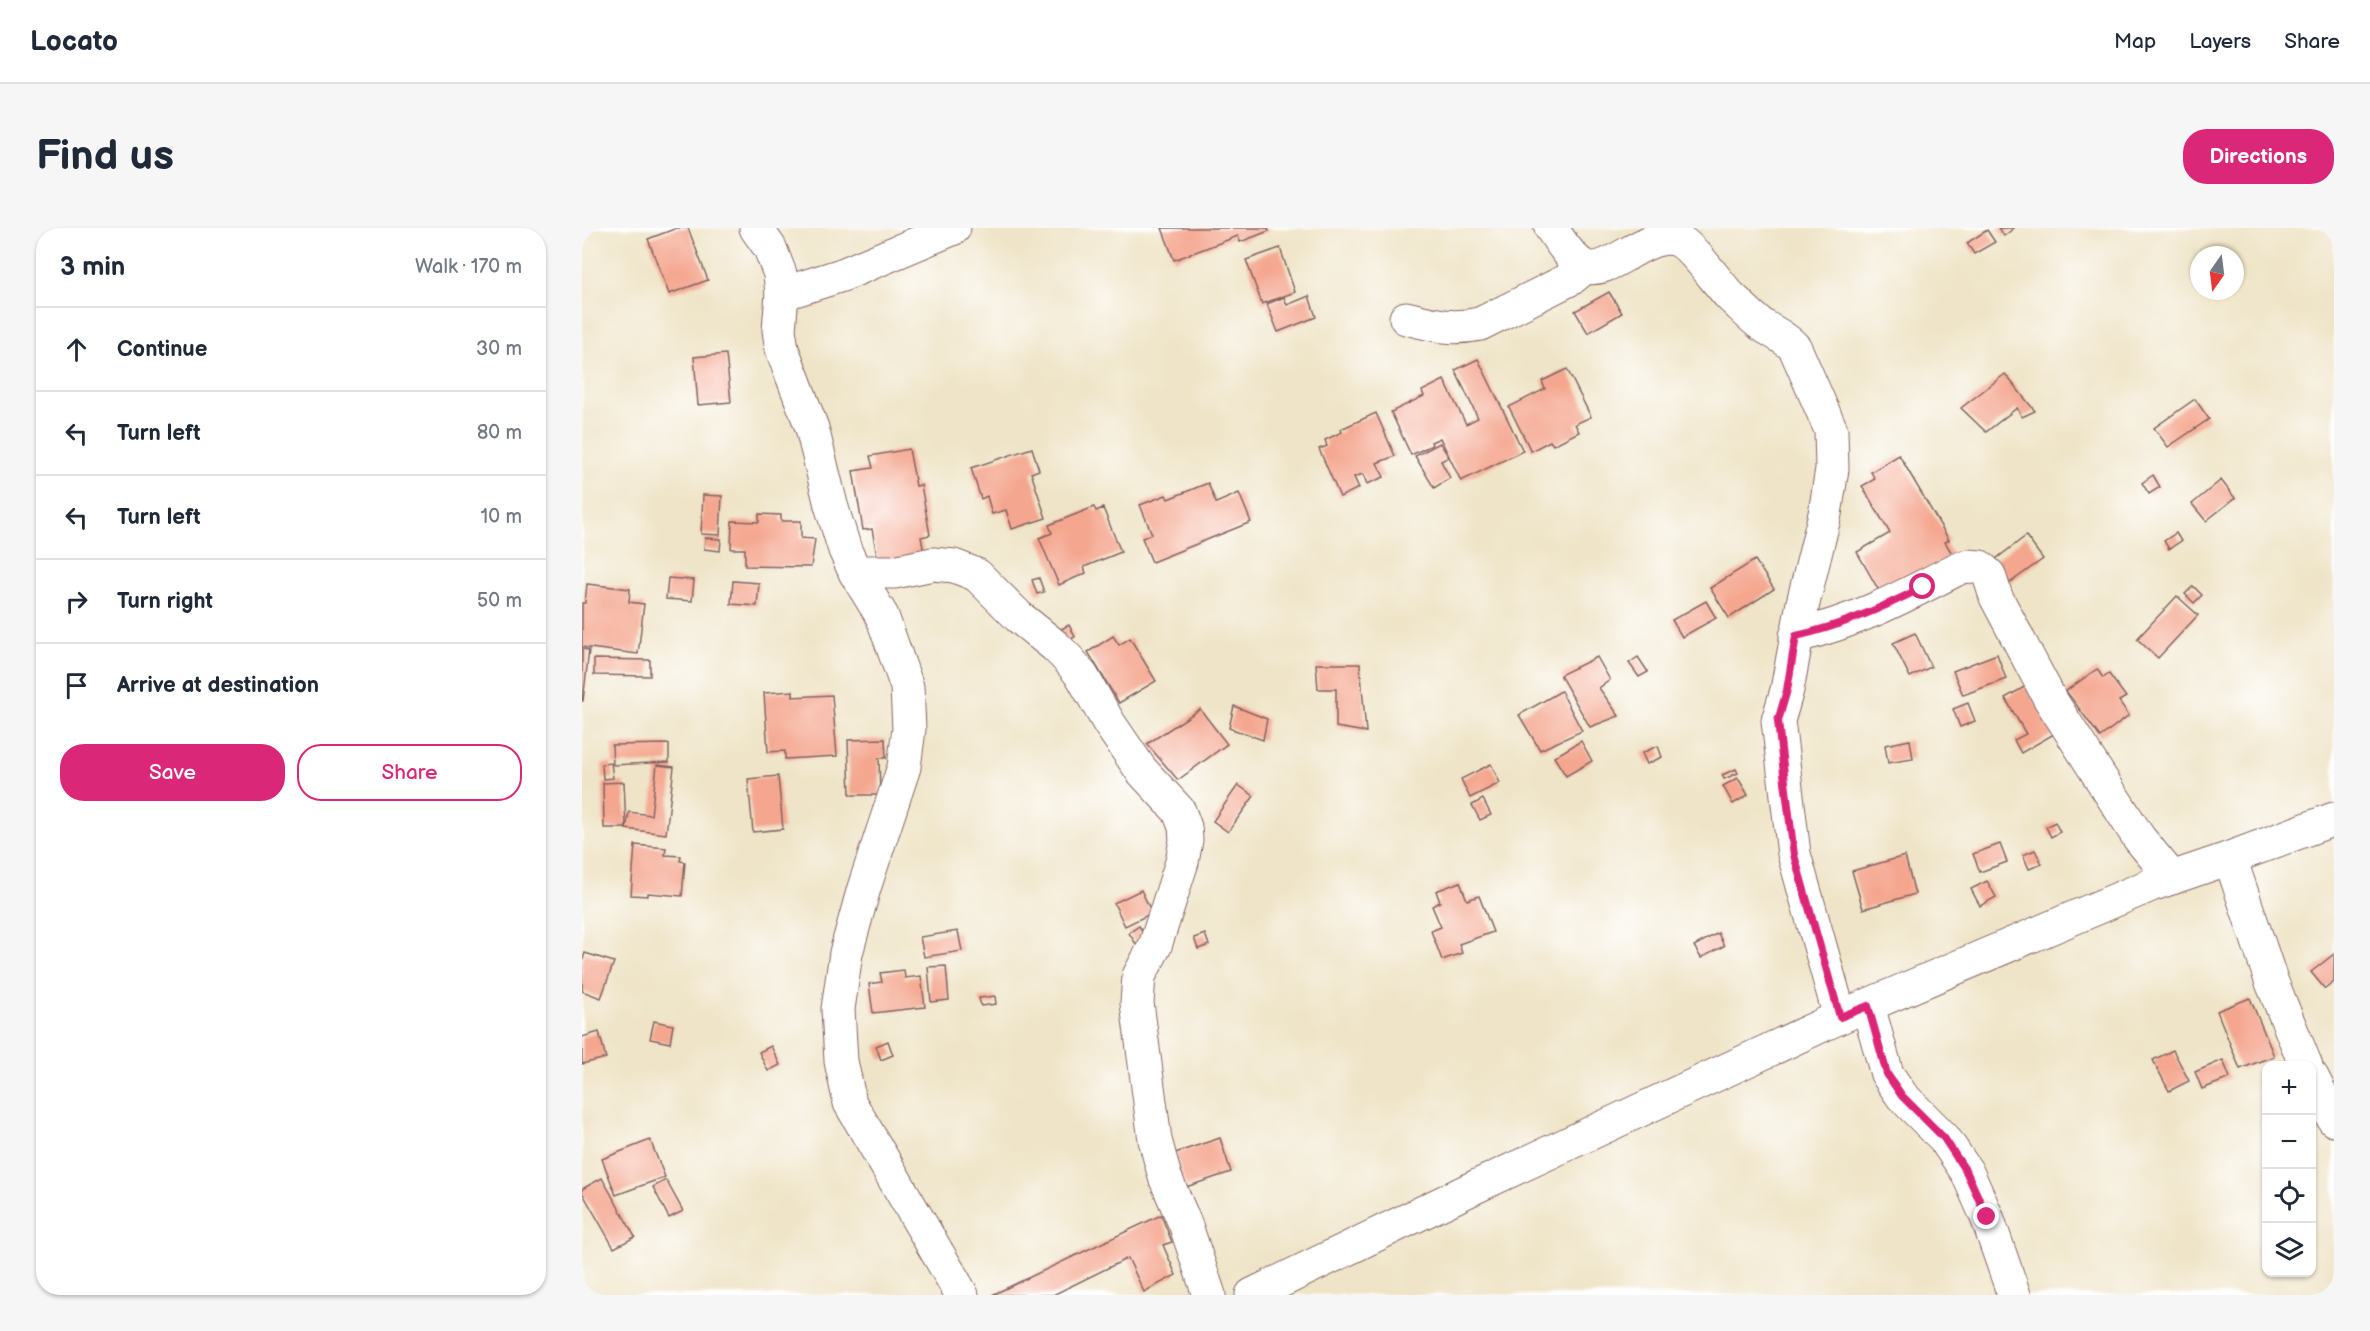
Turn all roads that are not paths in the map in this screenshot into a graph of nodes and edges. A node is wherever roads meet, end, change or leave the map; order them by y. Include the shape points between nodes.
1 (756, 228) edge
2 (954, 228) edge
3 (1551, 228) edge
4 (1585, 267) junction
5 (782, 294) junction
6 (1406, 318) dead end
7 (855, 572) junction
8 (1796, 636) junction
9 (2334, 819) edge
10 (2230, 858) junction
11 (2172, 878) junction
12 (1854, 1012) junction
13 (2304, 1061) edge
14 (2316, 1085) edge
15 (2334, 1120) edge
16 (962, 1295) edge
17 (1209, 1295) edge
18 (1252, 1295) edge
19 (2014, 1295) edge

1 - 5 street via 770,248 780,274
2 - 5 street via 842,275
3 - 4 street
4 - 6 street via 1572,278 1480,324 1440,327
4 - 8 street via 1600,267 1640,246 1667,238 1680,241 1731,297 1795,348 1831,430 1832,470
5 - 7 street via 782,349 812,428 831,505
7 - 16 street via 882,616 907,687 909,729 904,767 846,953 838,1008 841,1061 850,1103
7 - 17 street via 894,572 933,564 954,566 977,575 1069,660 1141,770 1179,811 1186,840 1182,862 1155,946 1139,976 1137,1003 1155,1140
8 - 11 street via 1865,615 1959,568 1980,567 1989,575 1996,597 2055,708 2139,838
8 - 12 street via 1778,721 1794,855
9 - 10 street
10 - 11 street
10 - 13 street via 2271,980
11 - 12 street
12 - 18 street
12 - 19 street via 1902,1096 1944,1138 1967,1173
14 - 15 street

